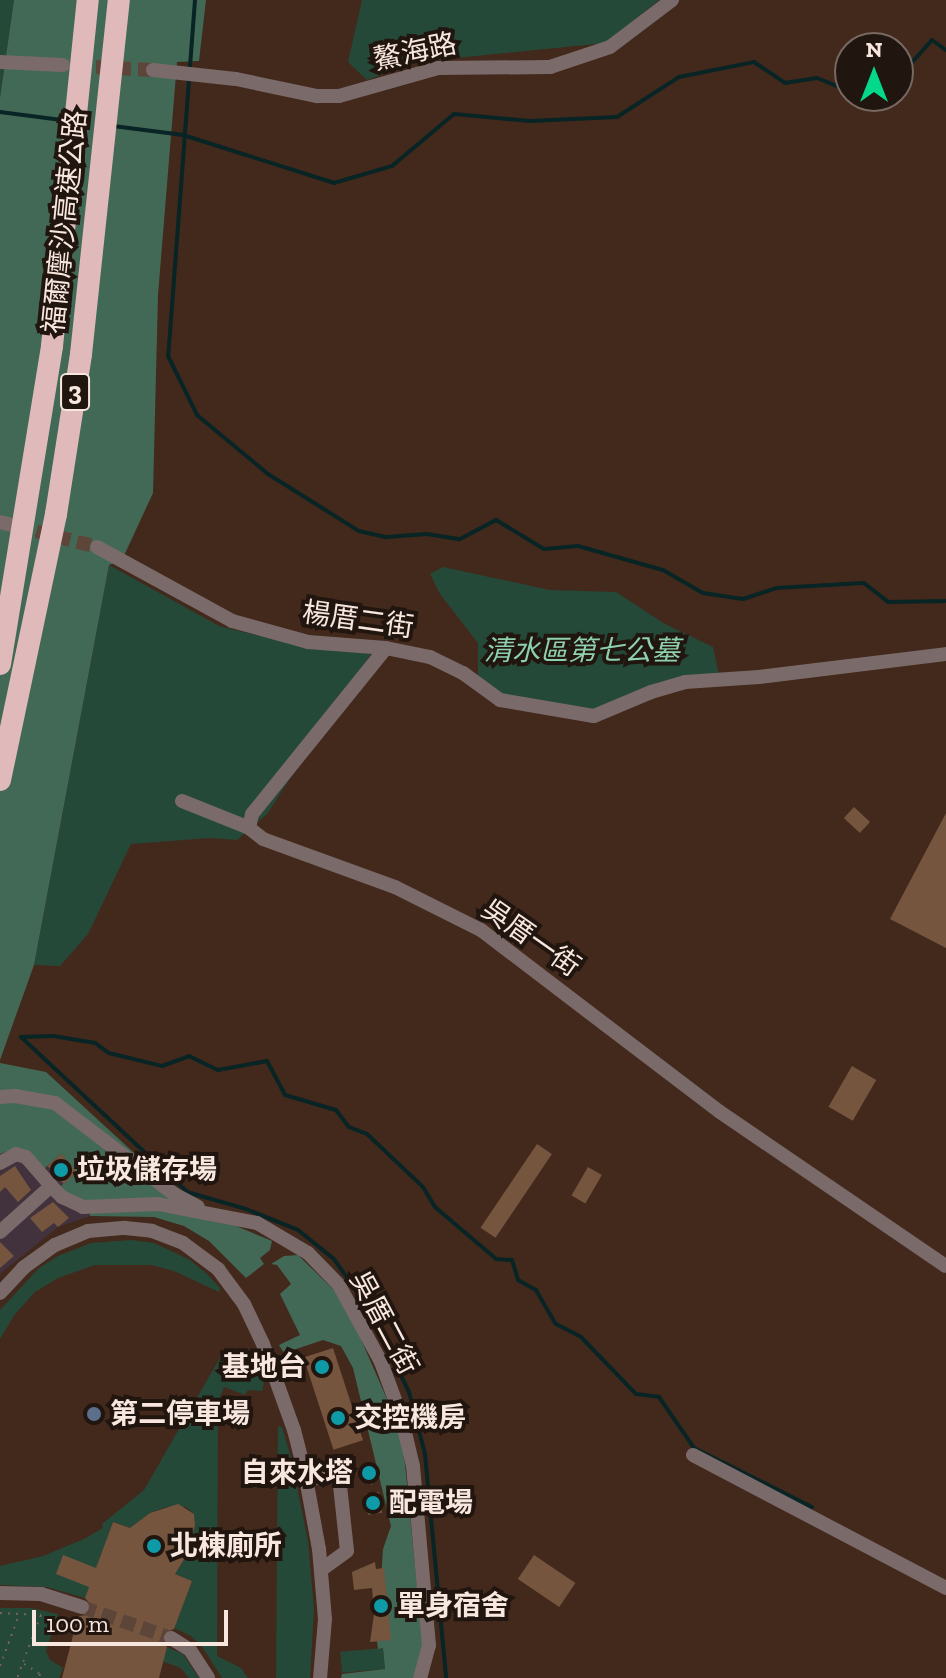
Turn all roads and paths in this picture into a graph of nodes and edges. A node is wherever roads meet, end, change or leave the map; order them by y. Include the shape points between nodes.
1 (88, 0) edge
2 (119, 0) edge
3 (672, 0) edge
4 (0, 62) edge
5 (63, 65) tunnel mouth
6 (153, 70) tunnel mouth
7 (36, 460) junction
8 (97, 547) tunnel mouth
9 (0, 622) edge
10 (386, 648) junction
11 (946, 654) edge
12 (0, 664) edge
13 (0, 780) edge
14 (182, 801) dead end
15 (249, 828) junction
16 (0, 1097) edge
17 (0, 1163) edge
18 (51, 1186) junction
19 (205, 1211) junction
20 (0, 1232) edge
21 (946, 1266) edge
22 (0, 1293) edge
23 (693, 1455) dead end
24 (306, 1479) junction
25 (321, 1570) junction
26 (946, 1588) edge
27 (0, 1593) edge
28 (82, 1607) tunnel mouth
29 (0, 1614) edge
30 (20, 1614) junction
31 (171, 1638) tunnel mouth
32 (23, 1663) junction
33 (0, 1666) edge
34 (17, 1678) edge
35 (39, 1678) edge
36 (208, 1678) edge
37 (320, 1678) edge
38 (420, 1678) edge

1 - 7 highway, 福爾摩沙高速公路 / 3 via 65,242
2 - 13 highway, 福爾摩沙高速公路 / 3 via 74,397 56,514
3 - 6 street, 鰲海路 via 610,47 550,67 438,68 339,96
4 - 5 street
7 - 9 highway
7 - 12 highway, 福爾摩沙高速公路 / 3
8 - 10 street, 楊厝二街 via 232,621 308,642
10 - 11 street, 楊厝二街 via 430,657 500,700 594,716 685,682
10 - 15 street via 252,814
14 - 15 street, 吳厝一街
15 - 21 street, 吳厝一街 via 263,839 395,887 481,930 720,1112
16 - 19 street via 55,1103 174,1194
17 - 18 street via 16,1154 26,1157
18 - 19 street via 83,1207 140,1203
18 - 20 street
19 - 38 street, 吳厝二街 via 257,1223 308,1253 339,1285 381,1362 413,1466 429,1645
22 - 24 street via 33,1260 88,1231 152,1231 183,1243 218,1269 244,1304 280,1389
23 - 26 street
24 - 25 street
24 - 25 street via 339,1476 347,1551
25 - 37 street via 325,1619
27 - 28 street via 41,1594
29 - 30 path
30 - 32 path via 41,1615
30 - 33 path
31 - 36 street via 190,1650
32 - 34 path
32 - 35 path

